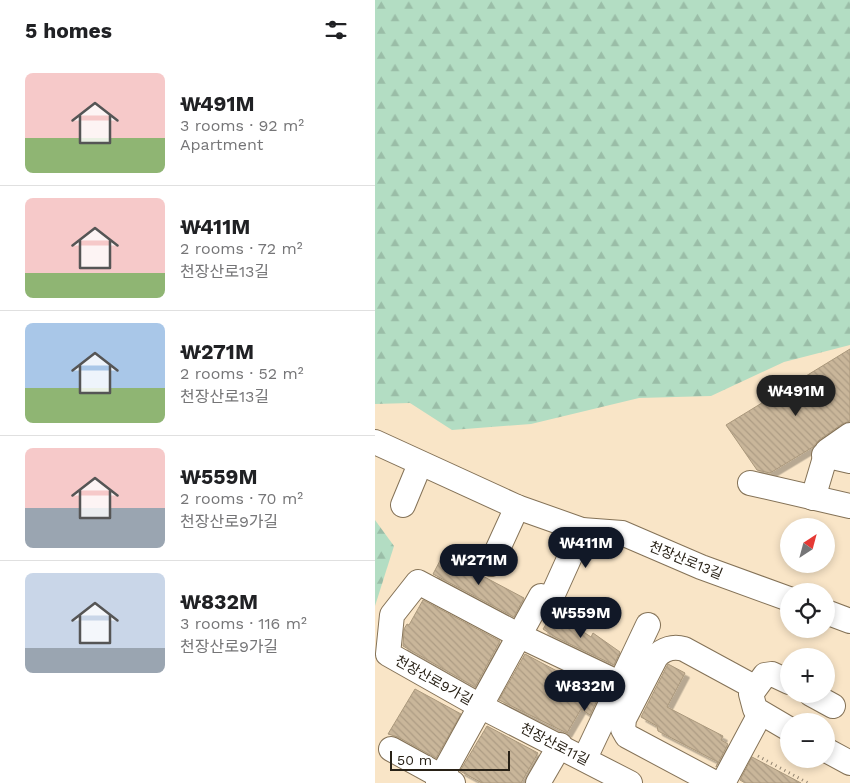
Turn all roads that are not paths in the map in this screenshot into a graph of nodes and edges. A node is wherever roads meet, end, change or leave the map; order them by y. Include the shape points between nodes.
1 (850, 435) edge
2 (375, 442) edge
3 (824, 455) junction
4 (850, 461) edge
5 (420, 464) junction
6 (750, 482) dead end
7 (813, 498) junction
8 (403, 504) dead end
9 (850, 506) edge
10 (517, 507) junction
11 (582, 530) junction
12 (491, 564) dead end
13 (780, 596) edge
14 (835, 615) edge
15 (850, 621) edge
16 (648, 625) dead end
17 (517, 635) junction
18 (780, 678) edge
19 (621, 684) junction
20 (754, 687) junction
21 (828, 703) edge
22 (480, 706) junction
23 (833, 706) dead end
24 (760, 714) junction
25 (780, 724) edge
26 (560, 745) junction
27 (391, 749) dead end
28 (835, 755) edge
29 (585, 758) junction
30 (850, 763) edge
31 (445, 781) edge
32 (538, 783) edge
33 (630, 783) edge
34 (715, 783) edge
35 (723, 783) edge

1 - 3 street
2 - 5 street, 천장산로13길
3 - 4 street
3 - 7 street
5 - 8 street
5 - 10 street, 천장산로13길
6 - 7 street
7 - 9 street
10 - 11 street, 천장산로13길
10 - 12 street
11 - 13 street, 천장산로13길 via 622,533
11 - 17 street, 천장산로9가길 via 547,594
14 - 15 street
16 - 19 street
17 - 19 street
17 - 22 street, 천장산로9가길
17 - 22 street, 천장산로9가길 via 418,582 392,615 388,654
18 - 20 street via 765,675
19 - 29 street
20 - 24 street via 752,702
20 - 34 street via 684,649 671,648 656,657 624,719 623,728 627,736
21 - 23 street
22 - 26 street, 천장산로11길
22 - 31 street, 천장산로9가길
24 - 25 street
24 - 35 street
26 - 29 street, 천장산로11길
26 - 32 street
27 - 31 street, 천장산로9가길
28 - 30 street
29 - 33 street, 천장산로11길

